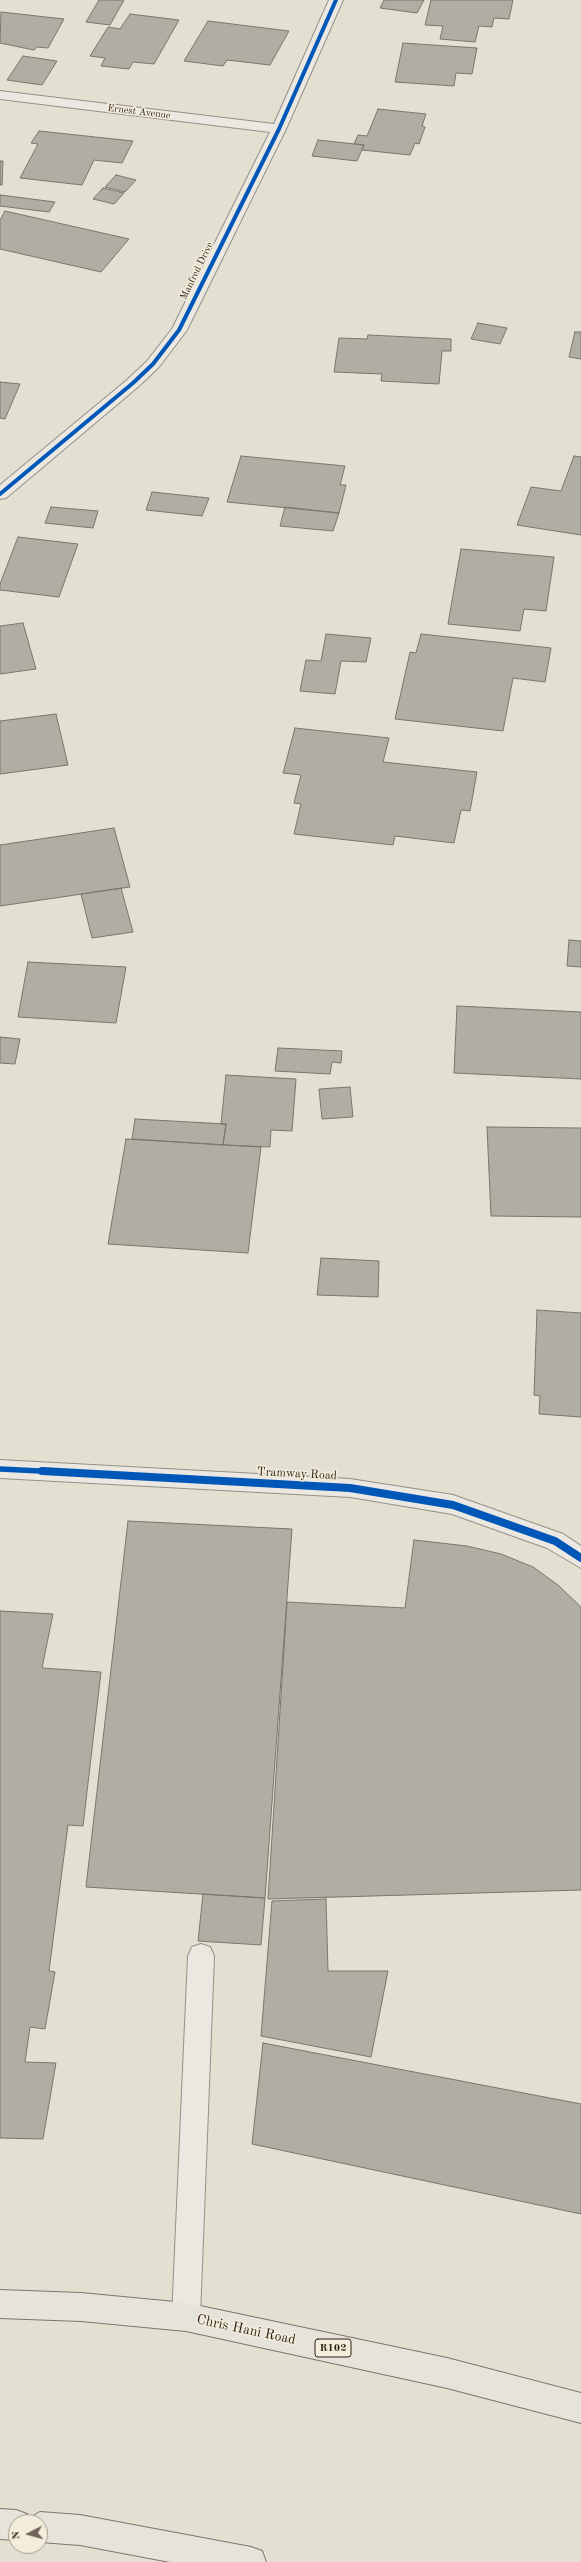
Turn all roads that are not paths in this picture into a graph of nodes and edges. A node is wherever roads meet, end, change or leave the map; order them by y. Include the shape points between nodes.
1 (336, 0) edge
2 (0, 95) edge
3 (279, 129) junction
4 (0, 494) edge
5 (0, 1469) edge
6 (581, 1558) edge
7 (201, 1956) dead end
8 (0, 2304) edge
9 (186, 2317) junction
10 (581, 2408) edge
11 (48, 2528) edge
12 (251, 2562) edge

1 - 3 street, Manfred Drive
2 - 3 street, Ernest Avenue
3 - 4 street, Manfred Drive via 179,330 167,347 134,383
5 - 6 street, Tramway Road via 350,1488 453,1505 555,1541
7 - 9 street
8 - 9 main road, Chris Hani Road / R102 via 81,2307
9 - 10 main road, Chris Hani Road / R102 via 447,2373
11 - 12 main road via 80,2530

